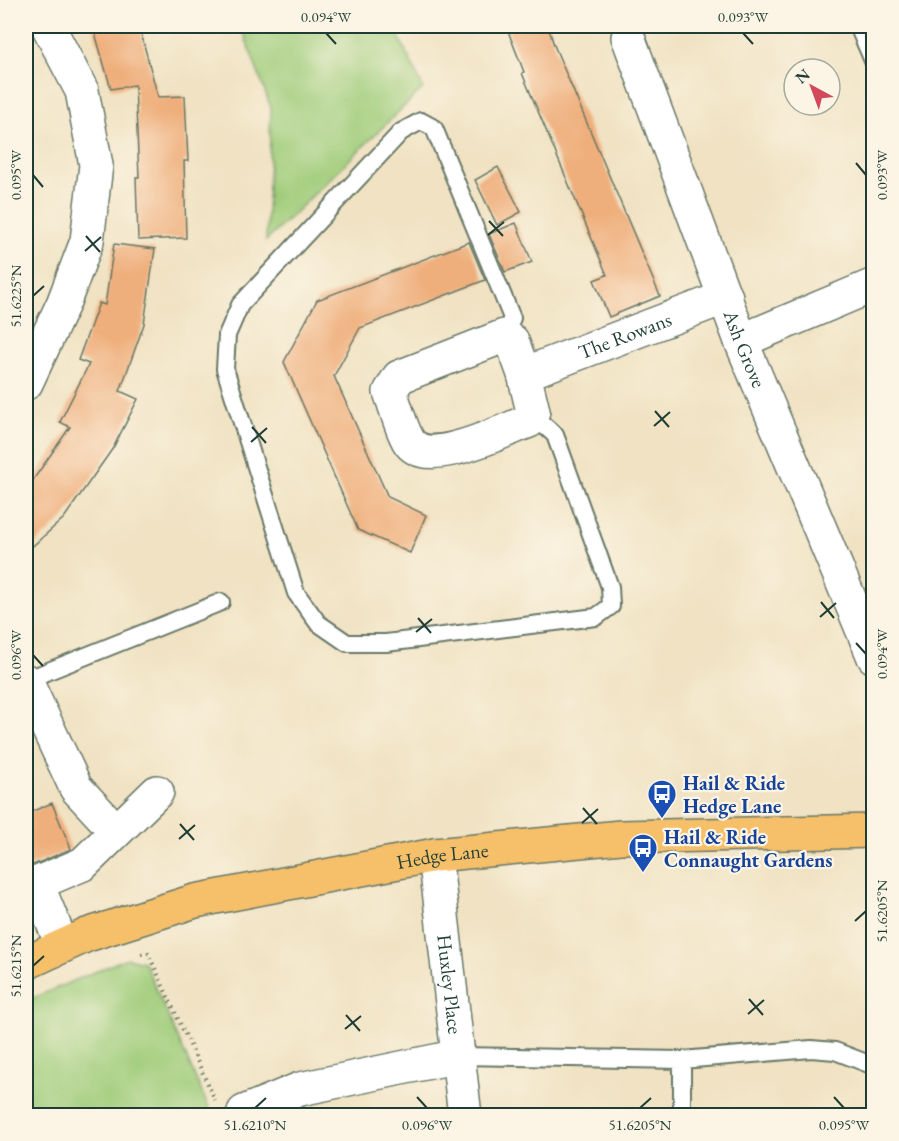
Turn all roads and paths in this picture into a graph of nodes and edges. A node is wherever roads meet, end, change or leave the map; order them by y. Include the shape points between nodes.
1 (48, 26) edge
2 (858, 26) edge
3 (623, 29) edge
4 (873, 63) edge
5 (873, 285) edge
6 (726, 297) junction
7 (504, 336) junction
8 (741, 340) junction
9 (524, 374) junction
10 (26, 383) edge
11 (532, 415) junction
12 (221, 602) dead end
13 (873, 657) edge
14 (26, 681) edge
15 (157, 792) dead end
16 (115, 830) junction
17 (873, 831) edge
18 (435, 855) junction
19 (31, 886) edge
20 (62, 945) junction
21 (135, 955) dead end
22 (26, 963) edge
23 (459, 1056) junction
24 (682, 1060) junction
25 (873, 1066) edge
26 (230, 1108) joint
27 (465, 1116) edge
28 (682, 1116) edge

1 - 10 street via 82,91 96,165 87,241
2 - 4 lane
3 - 6 street, Ash Grove
5 - 8 street
6 - 8 street, Ash Grove
6 - 9 street, The Rowans
7 - 9 street via 512,341
7 - 11 street via 412,369 399,377 390,392 409,442 423,453 444,452 529,421
7 - 11 lane via 512,318 434,128 422,121 401,132 240,305 227,335 225,369 296,593 318,622 347,643 386,643 596,617 611,606 610,587 555,435
8 - 13 street, Ash Grove
9 - 11 street
12 - 14 lane
14 - 16 street via 76,788
15 - 16 street
16 - 19 street via 83,864
17 - 18 main road, Hedge Lane via 621,837
18 - 20 main road, Hedge Lane via 195,901
18 - 23 street, Huxley Place
19 - 20 street
20 - 22 main road, Hedge Lane
21 - 26 path via 148,953
23 - 24 lane
23 - 26 street via 300,1089
23 - 27 street, Huxley Place
24 - 25 lane via 811,1048 835,1051
24 - 28 lane

